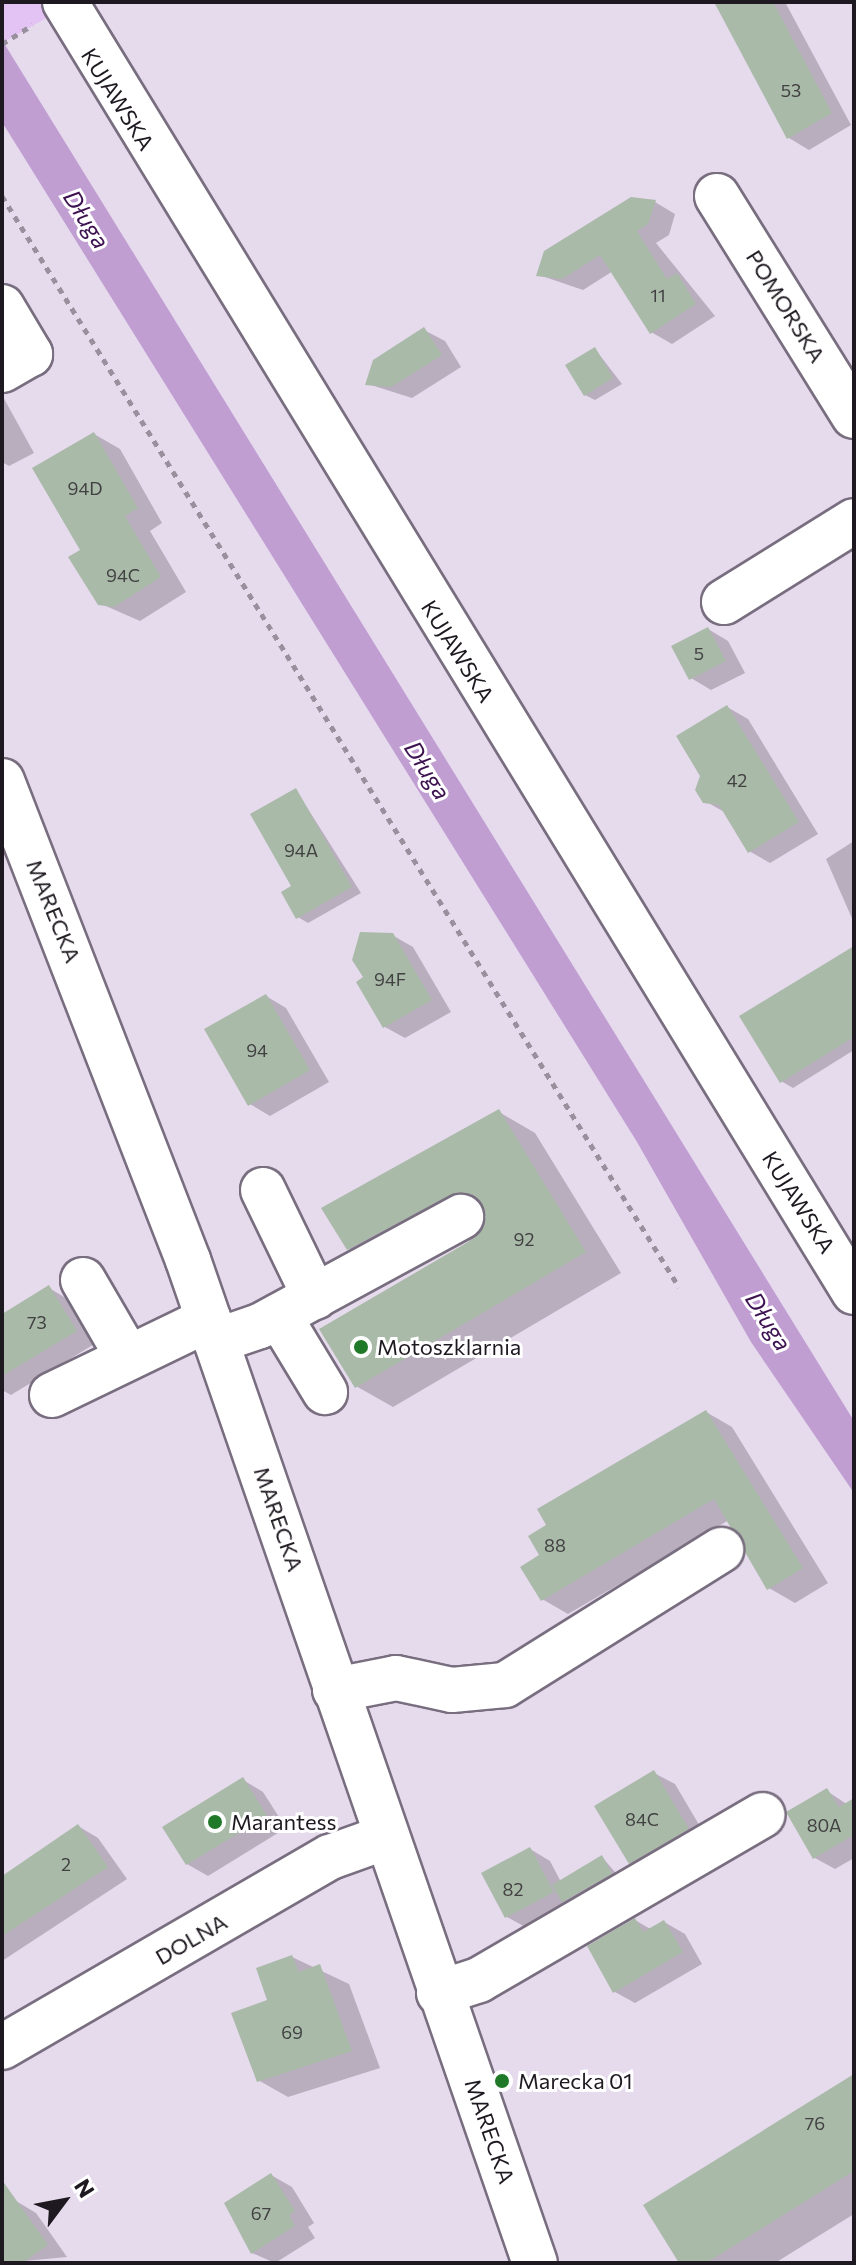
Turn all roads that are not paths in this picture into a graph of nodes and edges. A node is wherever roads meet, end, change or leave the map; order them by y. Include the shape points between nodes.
1 (57, 10) edge
2 (717, 196) dead end
3 (2, 307) edge
4 (2, 370) edge
5 (854, 416) edge
6 (854, 521) edge
7 (724, 602) dead end
8 (2, 781) edge
9 (263, 1190) dead end
10 (461, 1217) dead end
11 (83, 1280) dead end
12 (854, 1292) edge
13 (297, 1307) junction
14 (213, 1330) junction
15 (126, 1354) junction
16 (325, 1392) dead end
17 (52, 1395) dead end
18 (721, 1550) dead end
19 (335, 1690) junction
20 (762, 1815) dead end
21 (383, 1838) junction
22 (439, 1993) junction
23 (2, 2047) edge
24 (535, 2263) edge

1 - 12 street, KUJAWSKA
2 - 5 street, POMORSKA
3 - 4 street via 30,354
6 - 7 street
8 - 14 street, MARECKA
9 - 13 street
10 - 13 street
11 - 15 street
13 - 14 street
13 - 16 street
14 - 15 street
14 - 19 street, MARECKA
15 - 17 street
18 - 19 street via 505,1685 452,1690 396,1678
19 - 21 street, MARECKA
20 - 22 street via 479,1980
21 - 22 street, MARECKA
21 - 23 street, DOLNA via 330,1857
22 - 24 street, MARECKA

